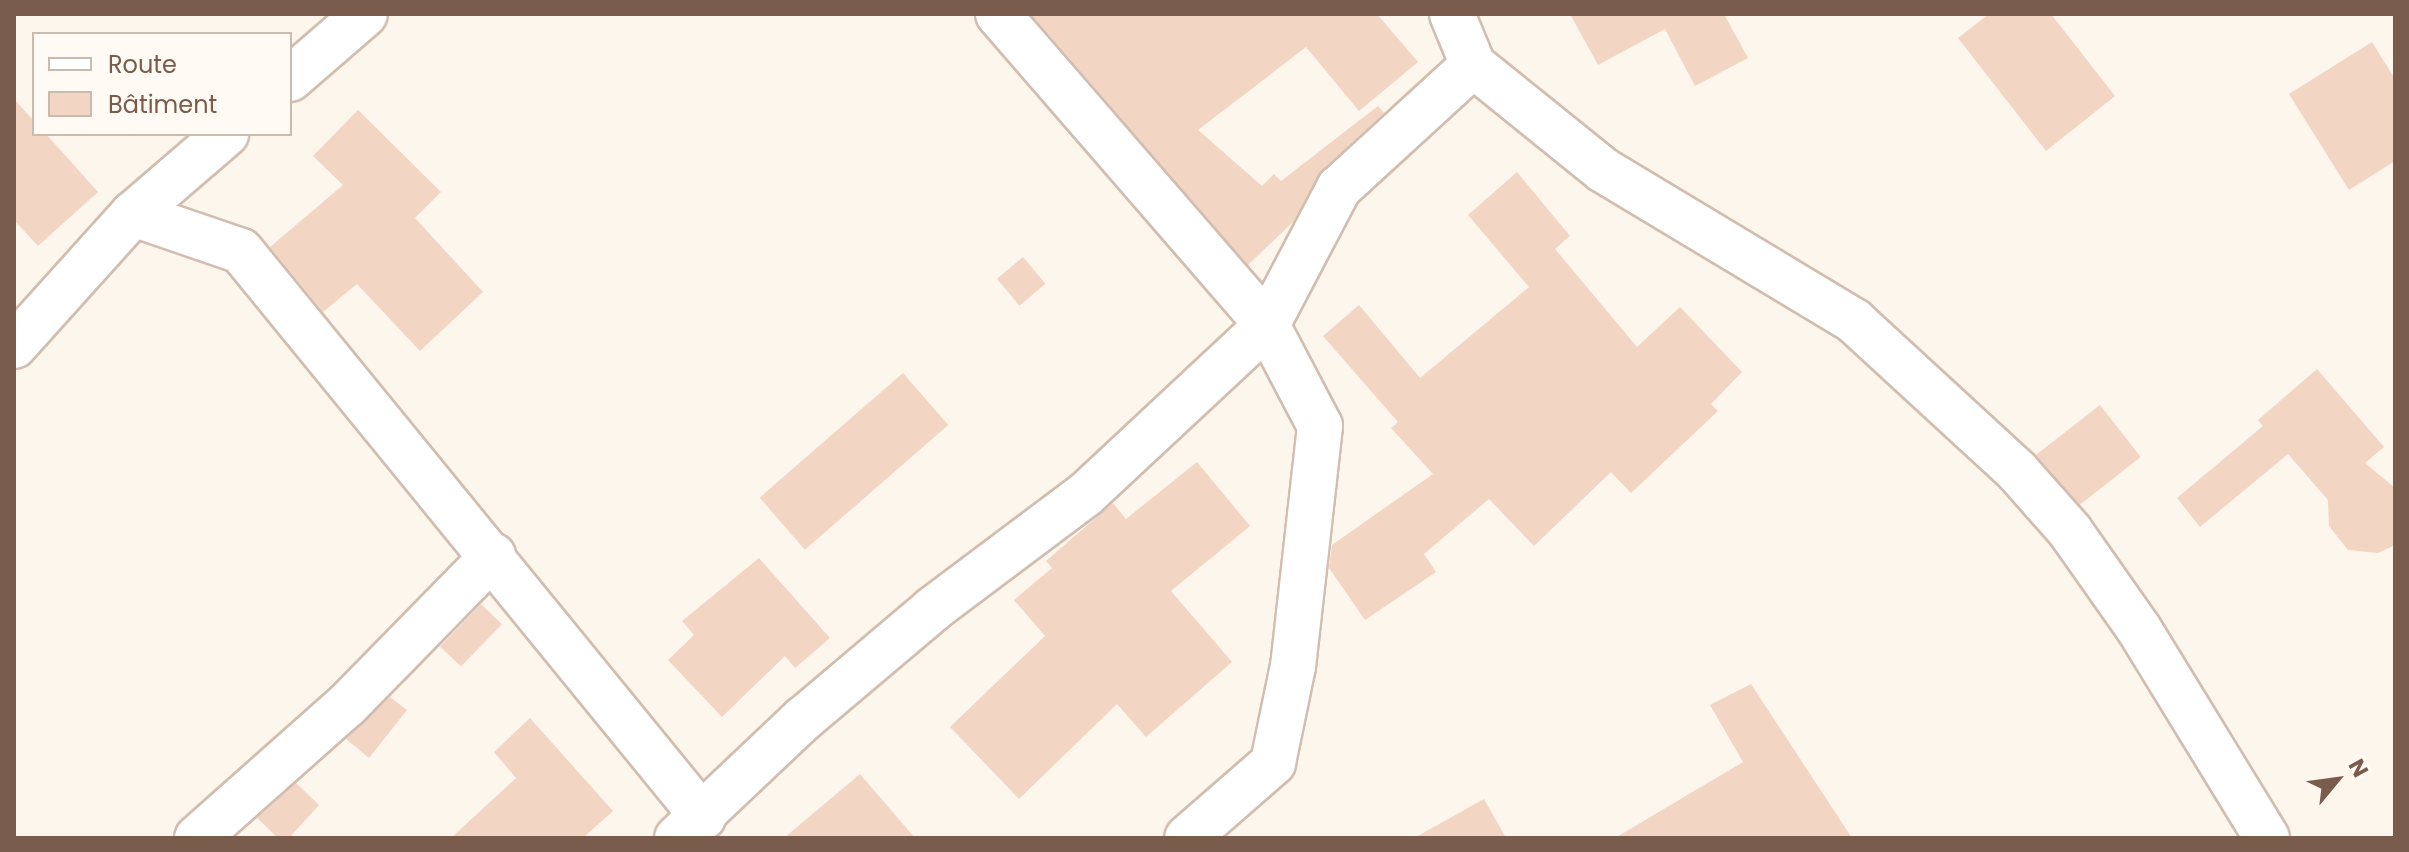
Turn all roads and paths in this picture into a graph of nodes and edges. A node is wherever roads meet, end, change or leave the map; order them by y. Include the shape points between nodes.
1 (365, 14) edge
2 (998, 14) edge
3 (1452, 14) edge
4 (1473, 65) junction
5 (292, 77) edge
6 (224, 136) edge
7 (133, 214) junction
8 (1267, 325) junction
9 (14, 346) edge
10 (493, 556) junction
11 (690, 828) edge
12 (197, 838) edge
13 (1187, 838) edge
14 (2267, 838) edge

1 - 5 street
2 - 8 street
3 - 4 street
4 - 8 street via 1339,188
4 - 14 street via 1603,170 1854,321 2017,471 2070,531 2139,629
6 - 7 street
7 - 9 street
7 - 10 street via 241,251
8 - 11 street via 1085,495 933,609 803,719
8 - 13 street via 1320,426 1293,666 1273,763
10 - 11 street
10 - 12 street via 347,705

